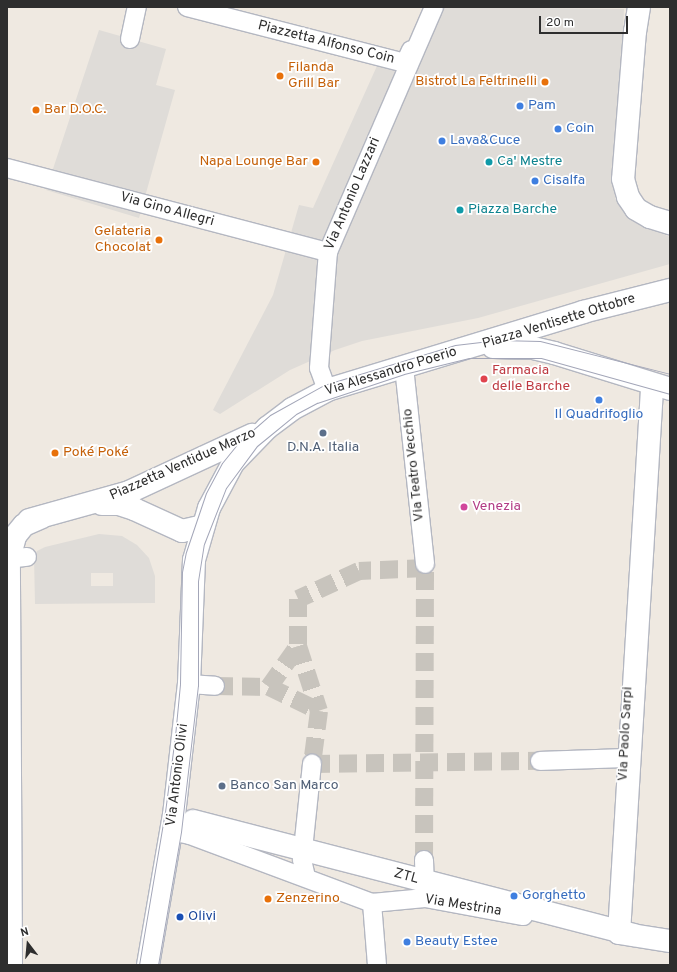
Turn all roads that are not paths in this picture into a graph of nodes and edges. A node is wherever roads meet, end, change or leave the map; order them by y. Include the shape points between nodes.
1 (137, 7) edge
2 (187, 7) edge
3 (430, 7) edge
4 (434, 7) edge
5 (639, 7) edge
6 (130, 39) dead end
7 (7, 168) edge
8 (670, 224) edge
9 (328, 252) junction
10 (670, 290) edge
11 (476, 347) junction
12 (404, 366) junction
13 (658, 387) edge
14 (328, 390) junction
15 (268, 428) junction
16 (642, 482) dead end
17 (95, 503) junction
18 (42, 516) junction
19 (7, 525) edge
20 (203, 526) junction
21 (639, 536) dead end
22 (14, 558) edge
23 (425, 564) tunnel mouth
24 (191, 583) joint
25 (189, 684) junction
26 (215, 686) tunnel mouth
27 (624, 758) junction
28 (540, 761) tunnel mouth
29 (312, 764) dead end
30 (193, 821) dead end
31 (172, 831) junction
32 (424, 860) tunnel mouth
33 (306, 877) junction
34 (425, 898) junction
35 (372, 903) junction
36 (633, 935) junction
37 (670, 941) edge
38 (11, 965) edge
39 (148, 965) edge
40 (377, 965) edge

1 - 6 street
2 - 3 street, Piazzetta Alfonso Coin via 405,63
4 - 9 street, Via Antonio Lazzari
5 - 8 street via 634,31 624,187 631,203 641,213
7 - 9 street, Via Gino Allegri
9 - 14 street, Via Antonio Lazzari via 319,368
10 - 11 street, Piazza Ventisette Ottobre via 583,312
11 - 12 street, Via Alessandro Poerio
11 - 13 street, Piazza Ventisette Ottobre via 533,348
12 - 14 street, Via Alessandro Poerio
12 - 23 street, Via Teatro Vecchio
13 - 16 street
13 - 36 street
14 - 15 street, Via Alessandro Poerio via 292,409
15 - 17 street, Piazzetta Ventidue Marzo via 129,492
15 - 20 street, Piazzetta Ventidue Marzo via 233,463 220,485
17 - 18 street
17 - 20 street, Piazzetta Ventidue Marzo via 127,506 182,531
18 - 19 street
18 - 22 street via 24,525 15,536
20 - 24 street, Piazzetta Ventidue Marzo
21 - 27 street, Via Paolo Sarpi
22 - 38 street
24 - 25 street, Via Antonio Olivi
25 - 26 street
25 - 31 street, Via Antonio Olivi
27 - 28 street
27 - 36 street, Via Paolo Sarpi
29 - 33 street via 302,859
30 - 36 street, ZTL
31 - 33 street, Via Mestrina via 190,835
31 - 39 street, Via Antonio Olivi
32 - 34 street
33 - 35 street, Via Mestrina
34 - 35 street, Via Mestrina
34 - 36 street, Via Mestrina
35 - 40 street
36 - 37 street, Via Mestrina

